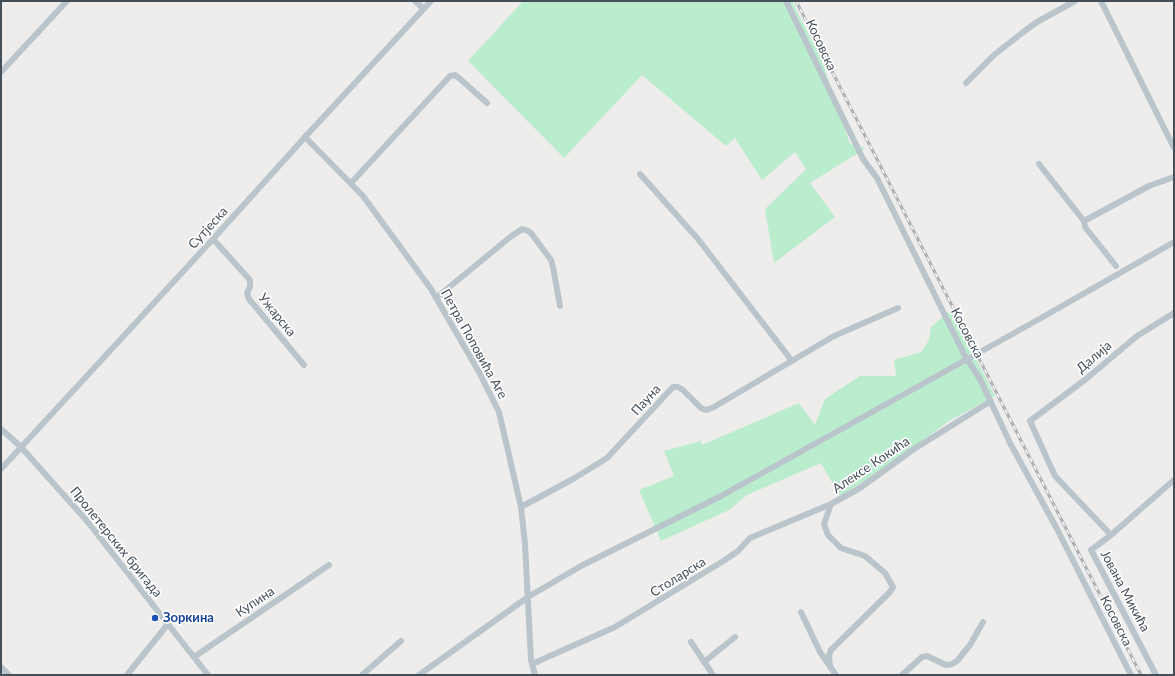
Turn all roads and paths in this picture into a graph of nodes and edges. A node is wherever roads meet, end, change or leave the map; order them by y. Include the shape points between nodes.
1 (67, 1) edge
2 (415, 1) edge
3 (431, 1) edge
4 (786, 1) edge
5 (1075, 1) edge
6 (1101, 1) edge
7 (424, 9) junction
8 (1, 72) edge
9 (966, 83) dead end
10 (487, 103) dead end
11 (305, 137) junction
12 (1174, 148) edge
13 (1038, 164) dead end
14 (640, 174) dead end
15 (1174, 176) edge
16 (350, 183) junction
17 (1084, 221) junction
18 (213, 239) junction
19 (1174, 242) edge
20 (1116, 266) dead end
21 (436, 298) junction
22 (560, 306) dead end
23 (898, 308) dead end
24 (1174, 313) edge
25 (792, 361) junction
26 (304, 365) dead end
27 (991, 401) junction
28 (1, 429) edge
29 (21, 448) junction
30 (1, 469) edge
31 (1174, 480) edge
32 (831, 504) junction
33 (521, 507) junction
34 (1111, 535) junction
35 (329, 565) dead end
36 (528, 596) junction
37 (801, 612) dead end
38 (983, 622) dead end
39 (168, 624) junction
40 (735, 638) dead end
41 (401, 641) dead end
42 (691, 642) dead end
43 (194, 657) junction
44 (704, 662) junction
45 (532, 664) junction
46 (1, 667) edge
47 (830, 667) junction
48 (9, 675) edge
49 (127, 675) edge
50 (208, 675) edge
51 (362, 675) edge
52 (419, 675) edge
53 (535, 675) edge
54 (713, 675) edge
55 (836, 675) edge
56 (902, 675) edge
57 (1131, 675) edge
58 (1156, 675) edge

1 - 8 street
2 - 7 street
3 - 7 street, Сутјеска
4 - 27 street, Косовска via 863,159 877,178 965,356
5 - 9 street via 1022,33 994,55
6 - 12 street
7 - 11 street, Сутјеска
10 - 16 street via 455,75 450,76
11 - 16 street, Петра Поповића Аге
11 - 18 street, Сутјеска
13 - 17 street
14 - 25 street via 698,239
15 - 17 street via 1149,186
16 - 21 street, Петра Поповића Аге via 363,196
17 - 20 street via 1085,227
18 - 26 street, Ужарска via 250,280 247,293 249,299
18 - 29 street, Сутјеска
19 - 36 street via 721,496 581,566
21 - 22 street via 505,240 522,229 530,233 551,260
21 - 33 street, Петра Поповића Аге via 499,412
23 - 25 street, Пауна via 834,336
24 - 34 street, Далија via 1137,336 1030,421 1055,476
25 - 33 street, Пауна via 706,410 683,390 673,387 607,458
27 - 32 street, Алексе Кокића via 914,449 860,488
27 - 57 street, Косовска via 1010,443
28 - 29 street, Пролетерских бригада
29 - 30 street, Сутјеска
29 - 39 street, Пролетерских бригада via 87,521
31 - 34 street, Јована Микића
32 - 45 street, Столарска via 750,538 725,560 615,627
32 - 47 street, Алексе Кокића via 824,524 828,535 841,548 865,556 885,573 893,587 831,650
33 - 36 street, Петра Поповића Аге
34 - 58 street, Јована Микића via 1091,550
35 - 43 street, Купина
36 - 45 street, Петра Поповића Аге
36 - 52 street
37 - 47 street
38 - 56 street via 957,661 946,665 927,656 922,657
39 - 43 street, Пролетерских бригада
39 - 49 street
40 - 44 street
41 - 51 street
42 - 44 street
43 - 50 street, Пролетерских бригада
44 - 54 street
45 - 53 street, Петра Поповића Аге
46 - 48 street
47 - 55 street

